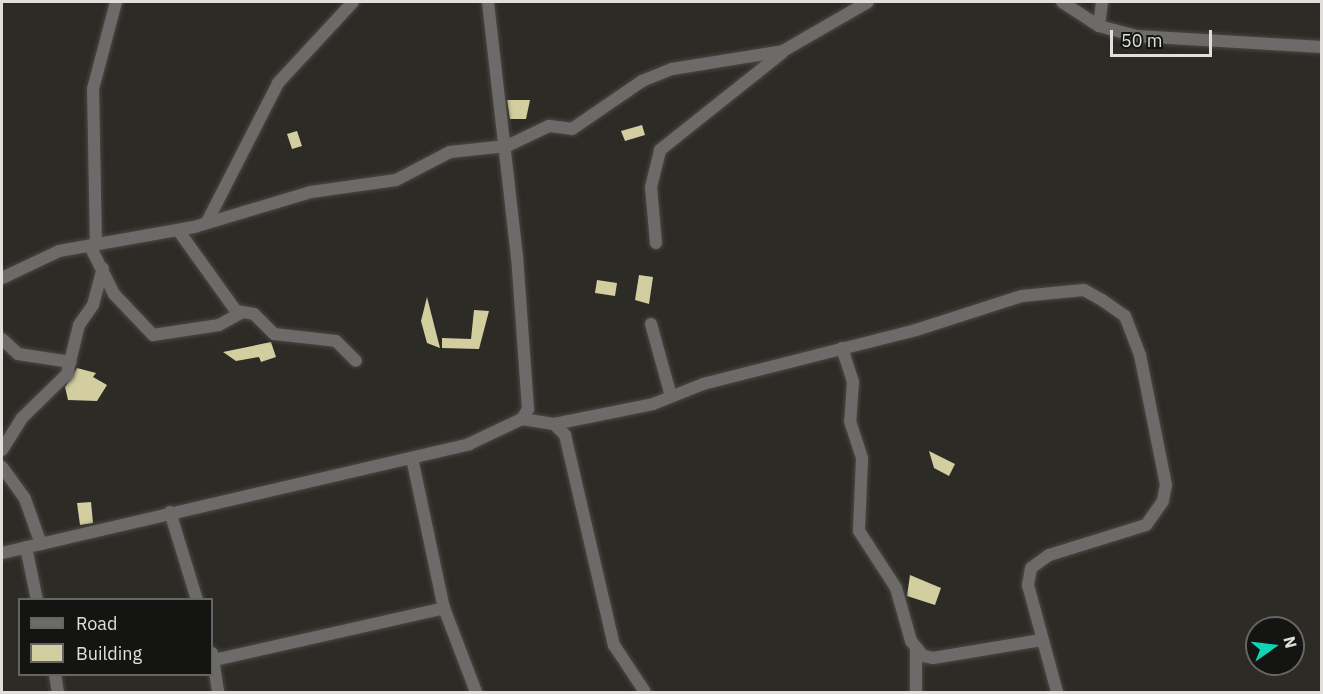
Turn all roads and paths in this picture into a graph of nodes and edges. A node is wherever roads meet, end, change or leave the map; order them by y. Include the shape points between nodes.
1 (116, 2) edge
2 (353, 2) edge
3 (488, 2) edge
4 (868, 2) edge
5 (1062, 2) edge
6 (1102, 2) edge
7 (1099, 26) junction
8 (1322, 47) edge
9 (783, 51) junction
10 (507, 146) junction
11 (207, 222) junction
12 (178, 230) junction
13 (656, 243) dead end
14 (93, 246) junction
15 (103, 268) junction
16 (2, 278) edge
17 (241, 314) junction
18 (651, 324) dead end
19 (2, 339) edge
20 (842, 348) junction
21 (356, 361) dead end
22 (70, 362) junction
23 (671, 396) junction
24 (522, 418) junction
25 (554, 424) junction
26 (2, 450) edge
27 (412, 458) junction
28 (2, 467) edge
29 (170, 512) junction
30 (41, 544) junction
31 (26, 547) junction
32 (2, 553) edge
33 (37, 598) edge
34 (196, 598) edge
35 (444, 608) junction
36 (1042, 640) junction
37 (916, 648) junction
38 (213, 656) edge
39 (55, 676) edge
40 (58, 693) edge
41 (218, 693) edge
42 (476, 693) edge
43 (645, 693) edge
44 (916, 693) edge
45 (1057, 693) edge

1 - 14 street via 93,89
2 - 11 street via 278,83
3 - 10 street
4 - 9 street
5 - 7 street
6 - 7 street
7 - 8 street via 1136,36
9 - 10 street via 672,69 610,100 578,126 549,126
9 - 13 street via 660,150 651,187
10 - 11 street via 450,152 396,180 311,192
10 - 24 street via 528,409
11 - 12 street
12 - 14 street
12 - 17 street
14 - 15 street
14 - 16 street via 59,251
15 - 17 street via 129,314 153,335 224,324
15 - 22 street
17 - 21 street via 254,314 274,334 336,341
18 - 23 street
19 - 22 street via 18,354
20 - 23 street
20 - 36 street via 1059,290 1084,290 1125,316 1149,381 1164,467 1163,501 1146,525 1049,555 1031,568 1028,585
20 - 37 street via 854,382 850,421 862,458 859,531 896,588
22 - 26 street via 64,379 22,418
23 - 25 street
24 - 25 street
24 - 27 street via 495,435
25 - 43 street via 565,435 576,474 614,645
27 - 29 street
27 - 35 street
28 - 30 street via 25,499
29 - 30 street
29 - 34 street
30 - 31 street
31 - 32 street
31 - 33 street
35 - 38 street
35 - 42 street
36 - 37 street via 933,658
36 - 45 street
37 - 44 street
38 - 41 street
39 - 40 street

